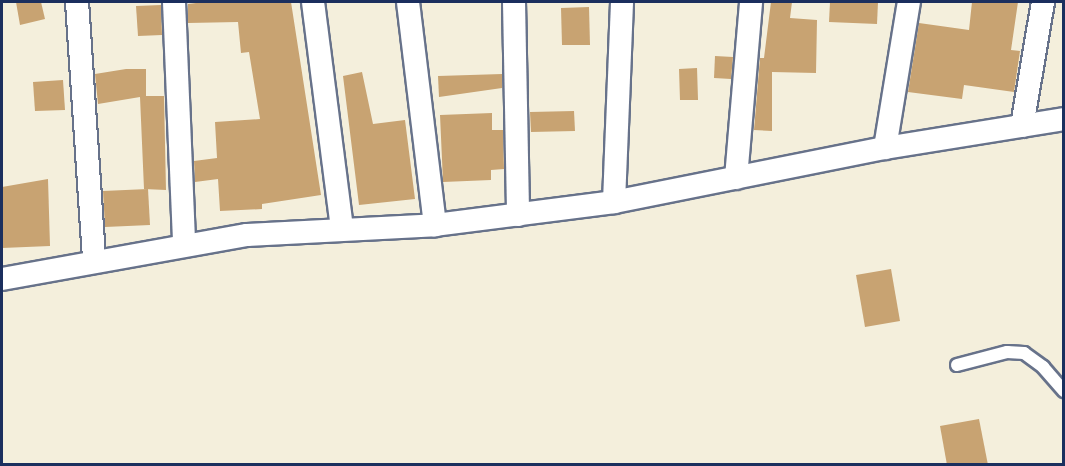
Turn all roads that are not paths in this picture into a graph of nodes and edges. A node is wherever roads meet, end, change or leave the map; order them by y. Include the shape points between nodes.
1 (77, 2) edge
2 (174, 2) edge
3 (313, 2) edge
4 (408, 2) edge
5 (514, 2) edge
6 (622, 2) edge
7 (751, 2) edge
8 (909, 2) edge
9 (1043, 2) edge
10 (1064, 119) edge
11 (1022, 126) junction
12 (885, 148) junction
13 (736, 178) junction
14 (614, 202) junction
15 (518, 215) junction
16 (435, 225) junction
17 (342, 228) junction
18 (184, 244) junction
19 (94, 261) junction
20 (2, 279) edge
21 (957, 365) dead end
22 (1064, 391) edge

1 - 19 street
2 - 18 street
3 - 17 street
4 - 16 street
5 - 15 street
6 - 14 street
7 - 13 street
8 - 12 street
9 - 11 street
10 - 11 street
11 - 12 street
12 - 13 street
13 - 14 street
14 - 15 street
15 - 16 street
16 - 17 street
17 - 18 street
18 - 19 street
19 - 20 street
21 - 22 lane via 1007,352 1024,353

